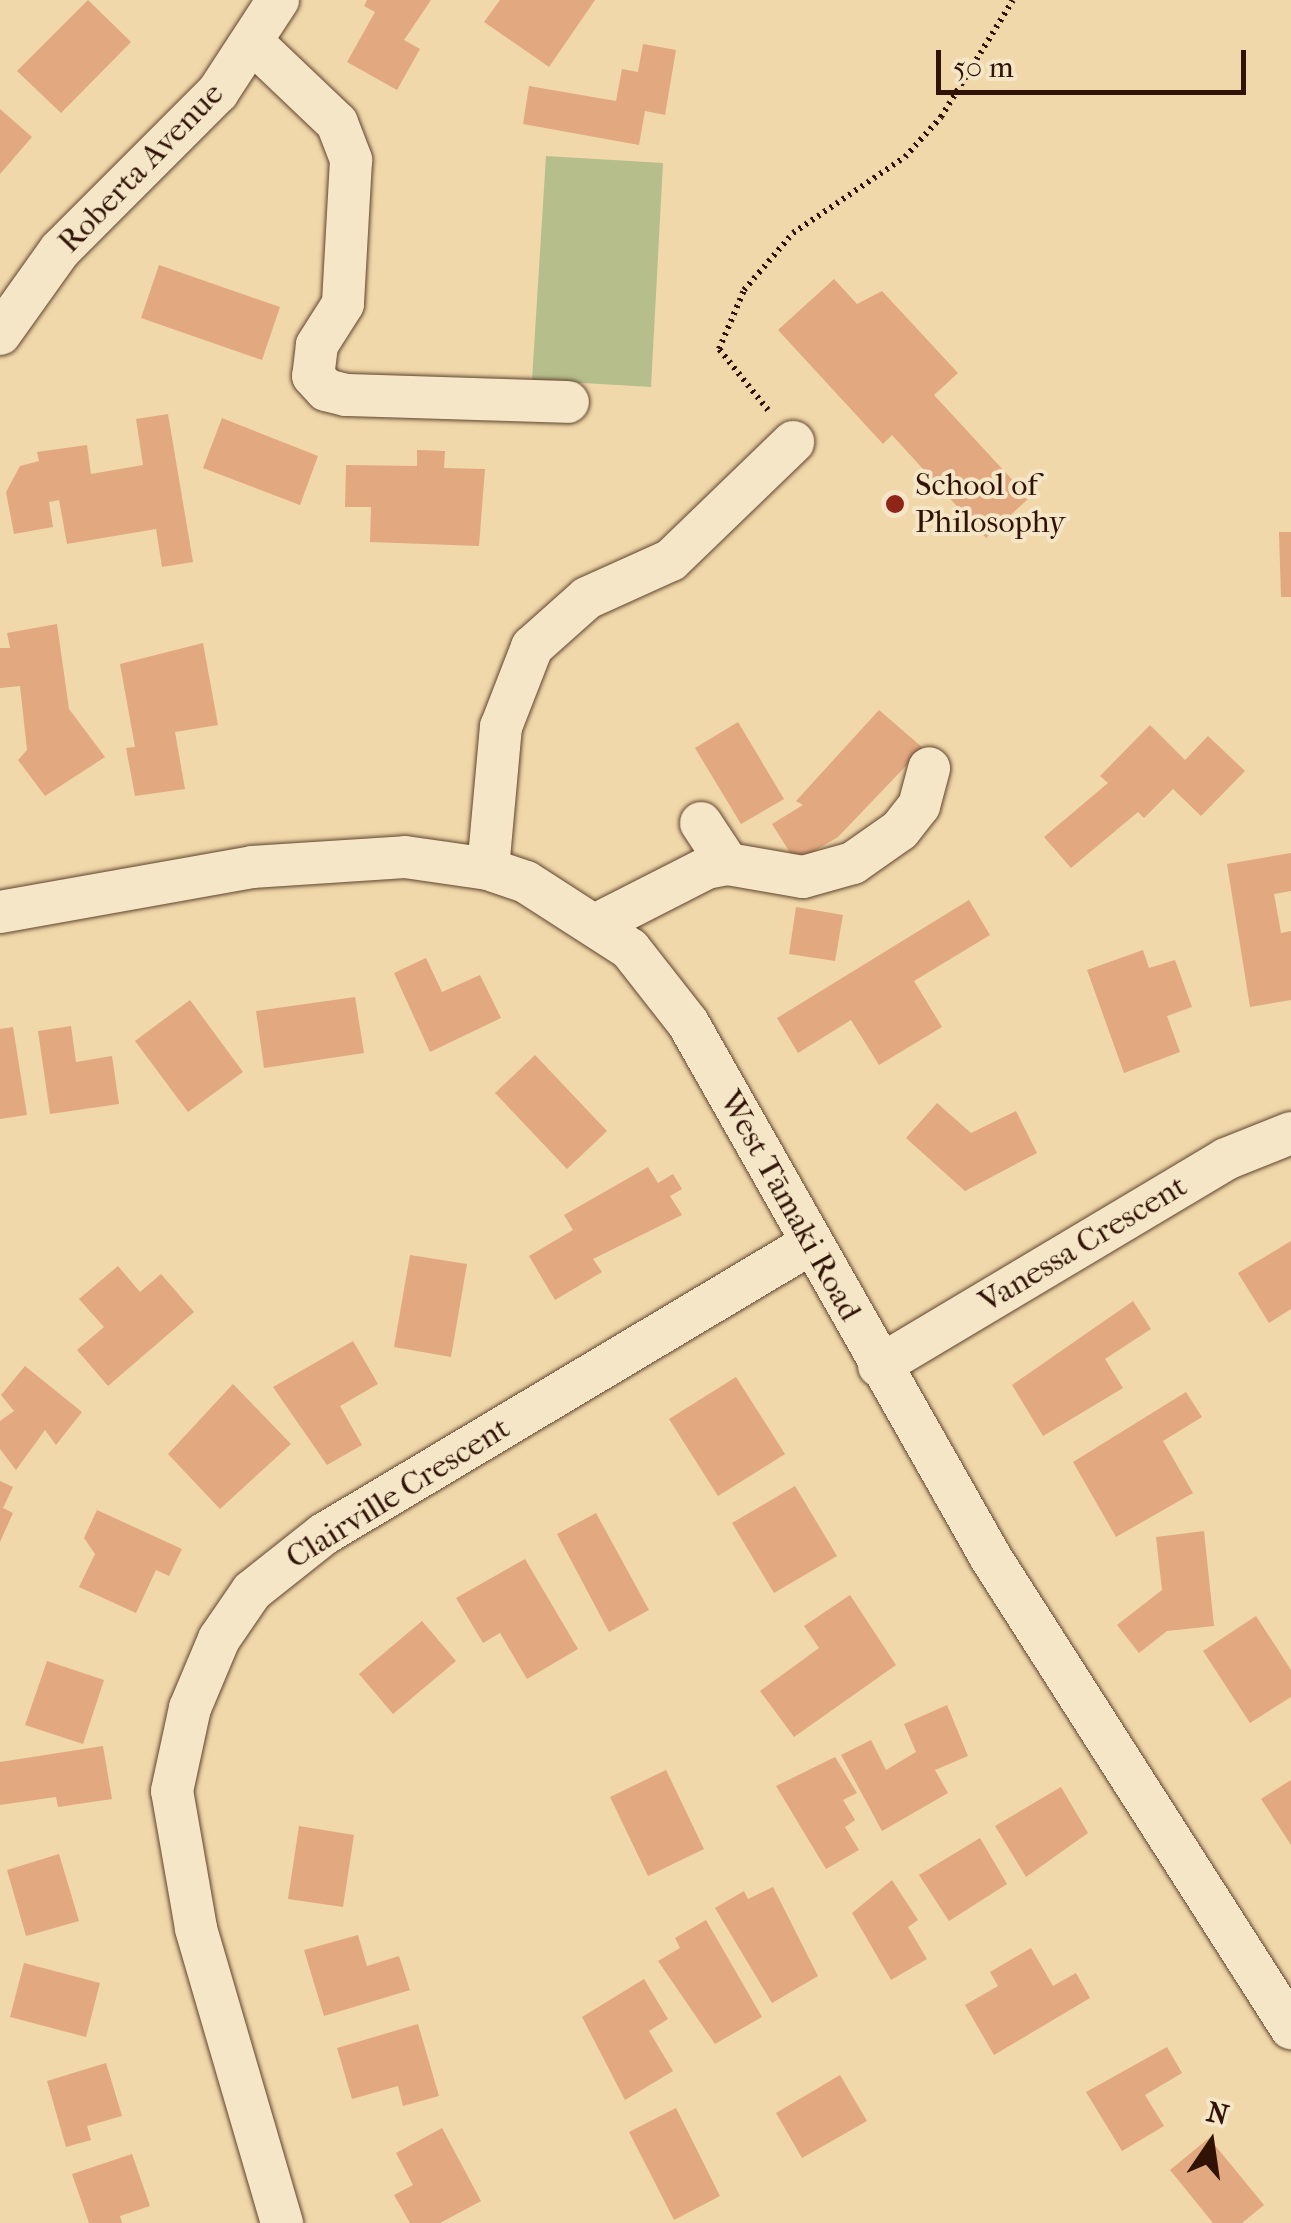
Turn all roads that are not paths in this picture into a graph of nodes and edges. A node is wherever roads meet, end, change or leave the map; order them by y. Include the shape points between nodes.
1 (278, 0) edge
2 (253, 43) junction
3 (0, 334) edge
4 (568, 402) dead end
5 (793, 442) road end
6 (929, 768) dead end
7 (701, 822) dead end
8 (728, 864) junction
9 (488, 869) junction
10 (0, 912) edge
11 (597, 924) junction
12 (1291, 1133) edge
13 (810, 1244) junction
14 (880, 1366) junction
15 (1291, 2028) edge
16 (282, 2223) edge

1 - 2 street, Roberta Avenue
2 - 3 street, Roberta Avenue via 174,143 60,250
2 - 4 street via 337,122 352,160 342,304 317,345 313,376 326,390 346,396
5 - 9 street via 671,560 587,598 532,647 501,727
6 - 8 street via 919,806 900,830 853,863 803,876
7 - 8 street
8 - 11 street via 682,878
9 - 10 street, West Tāmaki Road via 405,857 327,858
9 - 11 street, West Tāmaki Road via 554,895
11 - 13 street, West Tāmaki Road via 630,949 671,996
12 - 14 street, Vanessa Crescent via 1226,1159
13 - 14 street, West Tāmaki Road
13 - 16 street, Clairville Crescent via 324,1534 252,1591 219,1639 178,1753 172,1791 177,1840
14 - 15 street, West Tāmaki Road via 1093,1722

